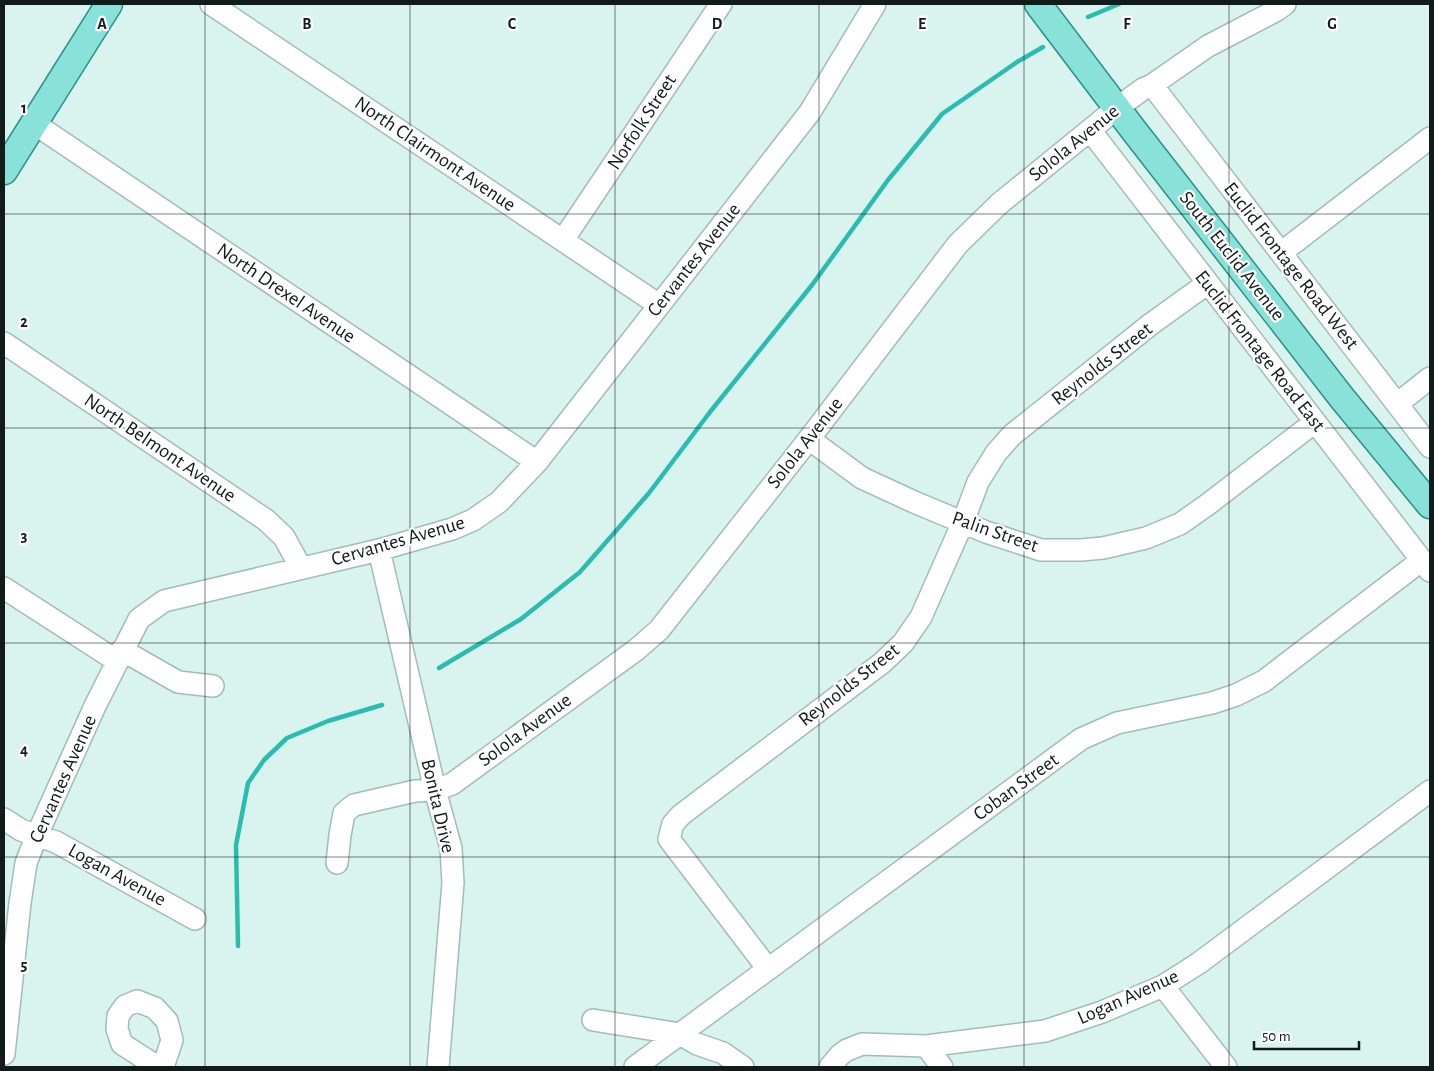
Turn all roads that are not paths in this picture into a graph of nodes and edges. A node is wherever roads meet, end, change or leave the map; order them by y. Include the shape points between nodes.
1 (109, 4) edge
2 (211, 4) edge
3 (721, 4) edge
4 (875, 4) edge
5 (1038, 4) edge
6 (1285, 4) edge
7 (1152, 85) junction
8 (1117, 108) junction
9 (35, 124) junction
10 (1090, 130) junction
11 (1430, 138) edge
12 (4, 171) edge
13 (563, 240) junction
14 (1282, 252) junction
15 (1208, 283) junction
16 (659, 305) junction
17 (4, 342) edge
18 (1430, 378) edge
19 (1397, 404) junction
20 (1314, 422) junction
21 (808, 439) junction
22 (1430, 447) edge
23 (537, 462) junction
24 (1430, 505) edge
25 (963, 522) junction
26 (379, 550) junction
27 (1426, 566) edge
28 (301, 568) junction
29 (4, 588) edge
30 (120, 655) junction
31 (213, 686) dead end
32 (435, 790) junction
33 (1430, 791) edge
34 (4, 819) edge
35 (36, 835) junction
36 (337, 863) dead end
37 (195, 919) dead end
38 (9, 966) edge
39 (768, 968) junction
40 (1163, 986) junction
41 (593, 1020) dead end
42 (680, 1034) junction
43 (926, 1046) junction
44 (4, 1054) edge
45 (832, 1064) edge
46 (158, 1067) edge
47 (163, 1067) edge
48 (438, 1067) edge
49 (635, 1067) edge
50 (743, 1067) edge
51 (942, 1067) edge
52 (1226, 1067) edge

1 - 9 main road
2 - 13 street, North Clairmont Avenue
3 - 13 street, Norfolk Street
4 - 16 street, Cervantes Avenue via 810,112
5 - 8 main road, South Euclid Avenue
6 - 7 street, Solola Avenue via 1191,57
7 - 8 street, Solola Avenue
7 - 14 street, Euclid Frontage Road West
8 - 10 street, Solola Avenue
8 - 24 main road, South Euclid Avenue via 1360,421
9 - 12 main road
9 - 23 street, North Drexel Avenue
10 - 15 street, Euclid Frontage Road East
10 - 21 street, Solola Avenue via 999,204 958,244
11 - 14 street
13 - 16 street, North Clairmont Avenue
14 - 19 street, Euclid Frontage Road West
15 - 20 street, Euclid Frontage Road East
15 - 25 street, Reynolds Street via 1151,324 1012,435 978,482
16 - 23 street, Cervantes Avenue
17 - 28 street, North Belmont Avenue via 266,520 284,537
18 - 19 street
19 - 22 street, Euclid Frontage Road West
20 - 25 street, Palin Street via 1202,509 1180,524 1146,538 1103,548 1041,550
20 - 27 street, Euclid Frontage Road East
21 - 25 street, Palin Street via 862,478
21 - 32 street, Solola Avenue via 659,630 452,784
23 - 26 street, Cervantes Avenue via 499,502 473,520
25 - 39 street, Reynolds Street via 921,617 903,644 680,815 673,824 669,839
26 - 28 street, Cervantes Avenue
26 - 32 street, Bonita Drive
27 - 39 street, Coban Street via 1264,681 1236,695 1117,723 1081,738
28 - 30 street, Cervantes Avenue via 164,601 139,619
29 - 30 street
30 - 31 street via 178,682
30 - 35 street, Cervantes Avenue
32 - 36 street, Solola Avenue via 415,791 354,805 344,813
32 - 48 street, Bonita Drive via 451,848 453,883
33 - 40 street, Logan Avenue via 1199,964
34 - 35 street, Logan Avenue
35 - 37 street, Logan Avenue via 56,842
35 - 38 street, Cervantes Avenue via 26,863
38 - 44 street, Cervantes Avenue
39 - 42 street, Coban Street
40 - 43 street, Logan Avenue via 1102,1012 1044,1031
40 - 52 street
41 - 42 street
42 - 49 street, Coban Street
42 - 50 street via 723,1053
43 - 45 street, Logan Avenue via 862,1044 847,1050
43 - 51 street
46 - 47 street via 122,1044 117,1029 118,1016 125,1006 137,1001 154,1008 167,1021 172,1040

